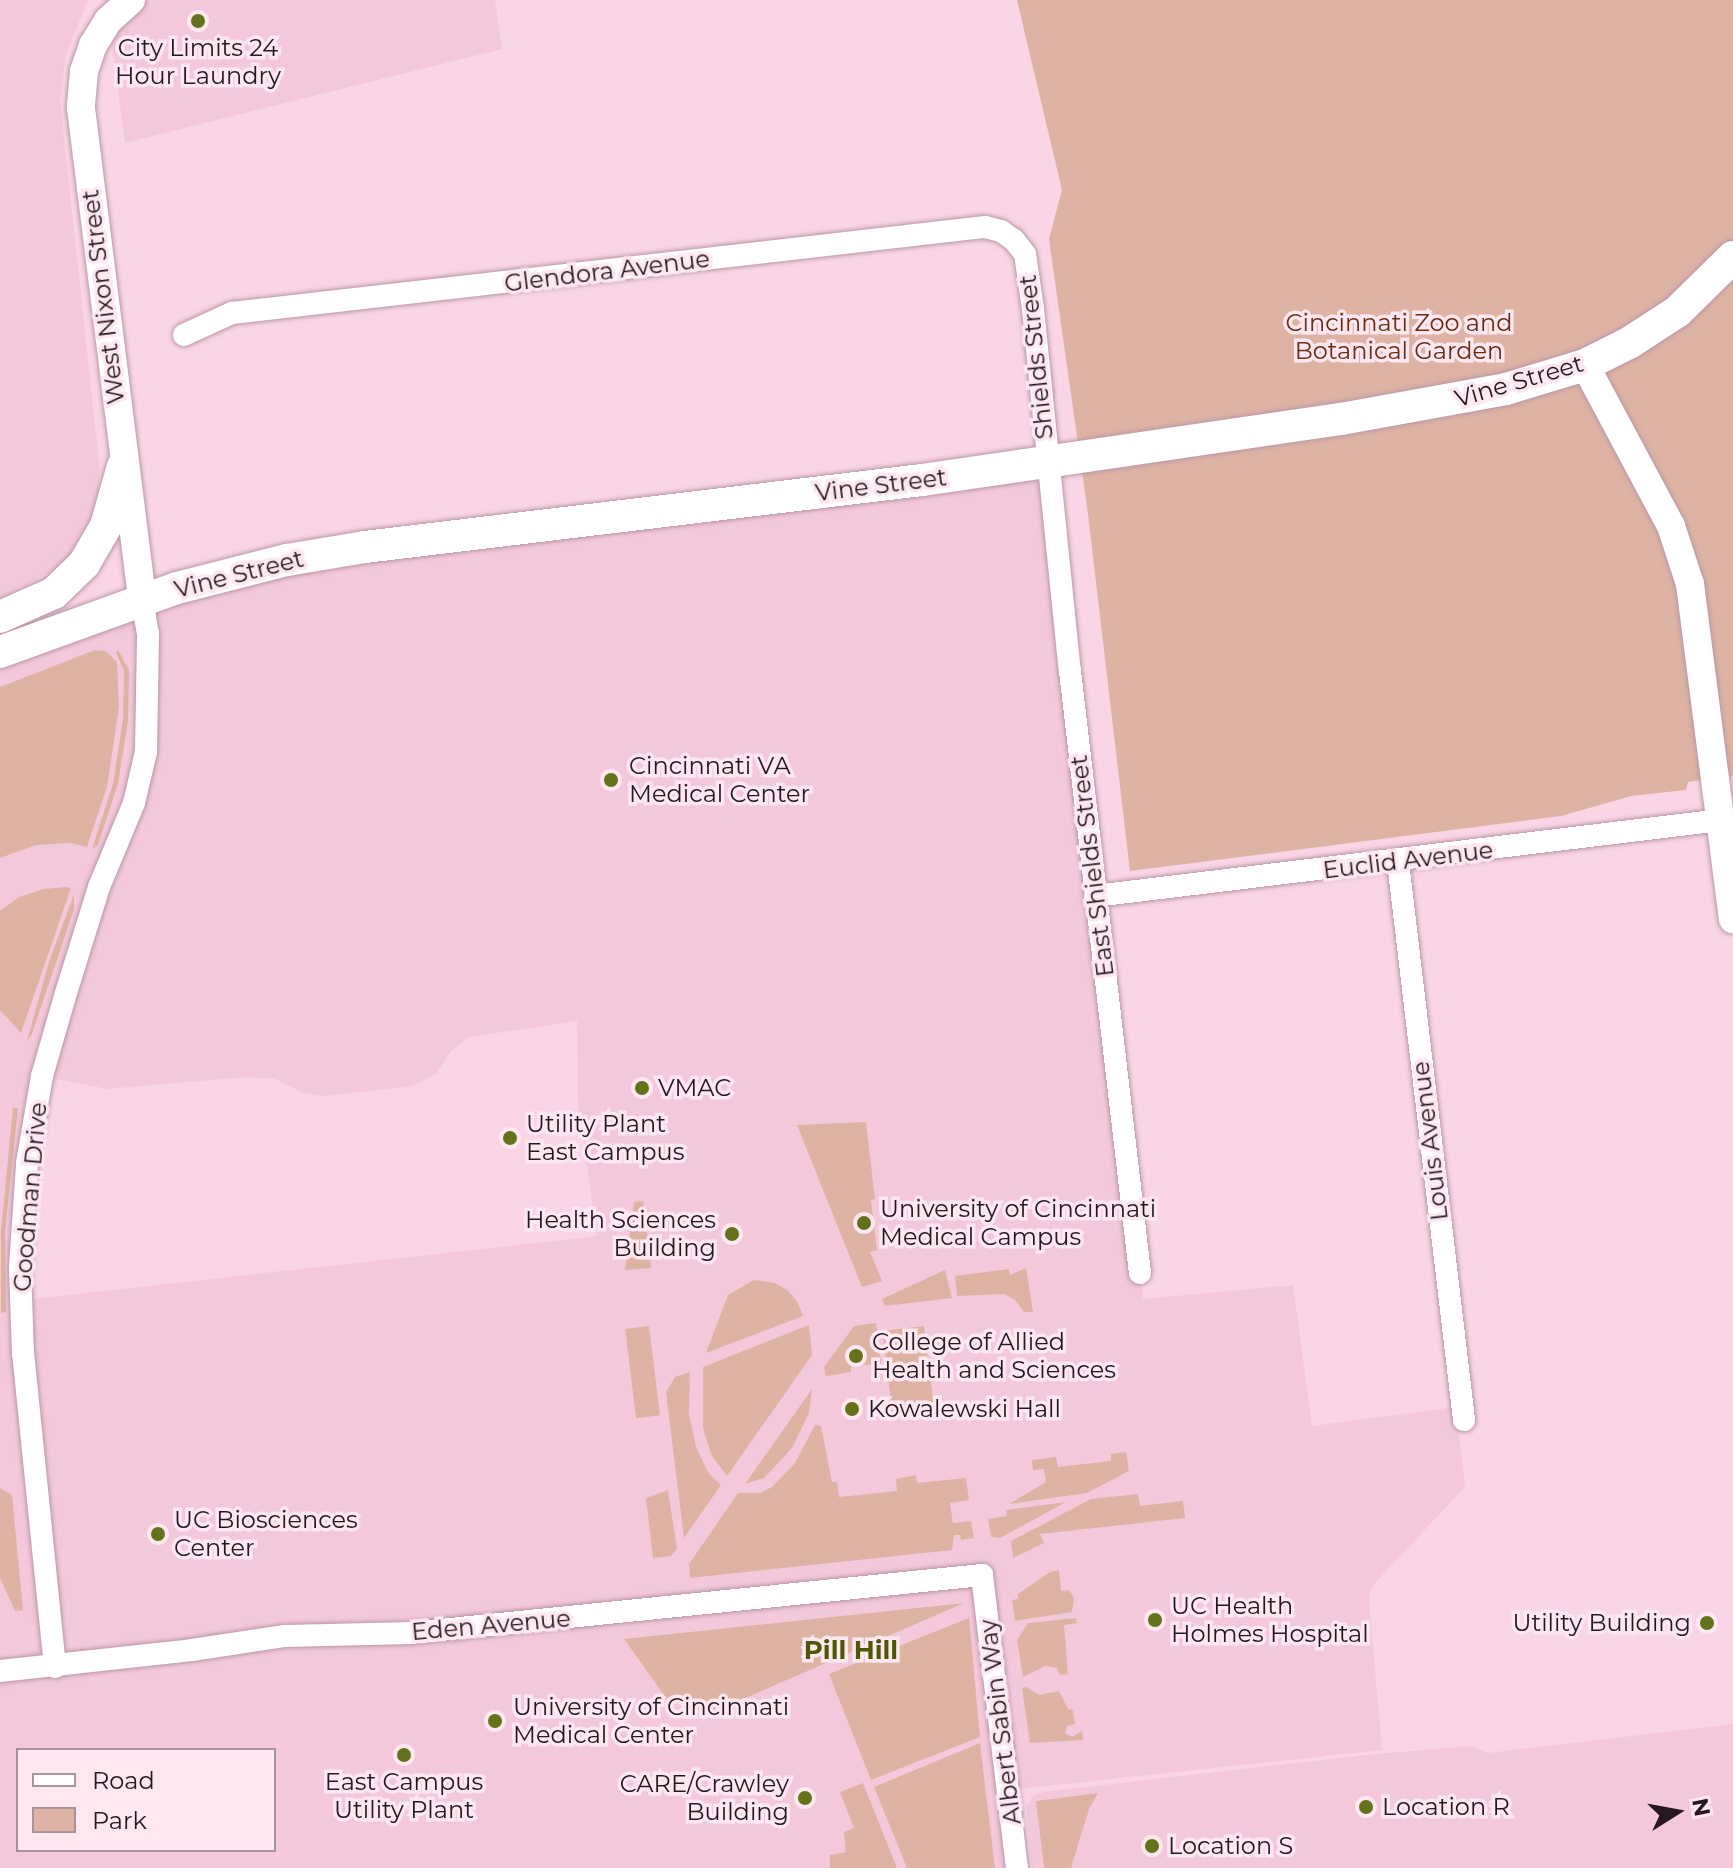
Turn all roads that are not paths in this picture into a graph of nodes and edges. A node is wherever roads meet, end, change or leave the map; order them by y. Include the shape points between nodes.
1 (131, 0) edge
2 (107, 11) edge
3 (1025, 254) joint
4 (1733, 257) edge
5 (184, 335) dead end
6 (1585, 365) junction
7 (1047, 460) junction
8 (123, 466) junction
9 (142, 600) junction
10 (0, 617) edge
11 (0, 652) edge
12 (1721, 820) junction
13 (1398, 862) junction
14 (1095, 896) junction
15 (1733, 919) edge
16 (1140, 1273) dead end
17 (1464, 1420) dead end
18 (982, 1575) joint
19 (55, 1667) junction
20 (0, 1671) edge
21 (1017, 1868) edge

1 - 2 street, West Nixon Street
2 - 8 street, West Nixon Street via 84,71 81,108
3 - 5 street, Glendora Avenue via 1001,231 985,227 232,313
3 - 7 street, Shields Street
4 - 6 main road, Vine Street via 1655,328
6 - 7 main road, Vine Street via 1428,405
6 - 12 street via 1671,526 1690,584
7 - 9 main road, Vine Street via 922,480 365,547 287,560
7 - 14 street, East Shields Street
8 - 9 street, West Nixon Street
8 - 10 main road via 106,526 84,564 54,593
9 - 11 main road, Vine Street
9 - 19 street, Goodman Drive via 149,649 146,752 134,803 99,887 54,1034 27,1163 20,1267 23,1354
12 - 13 street, Euclid Avenue
12 - 15 street
13 - 14 street, Euclid Avenue
13 - 17 street, Louis Avenue
14 - 16 street, East Shields Street
18 - 19 street, Eden Avenue via 411,1633 285,1636
18 - 21 street, Albert Sabin Way
19 - 20 street, Eden Avenue

